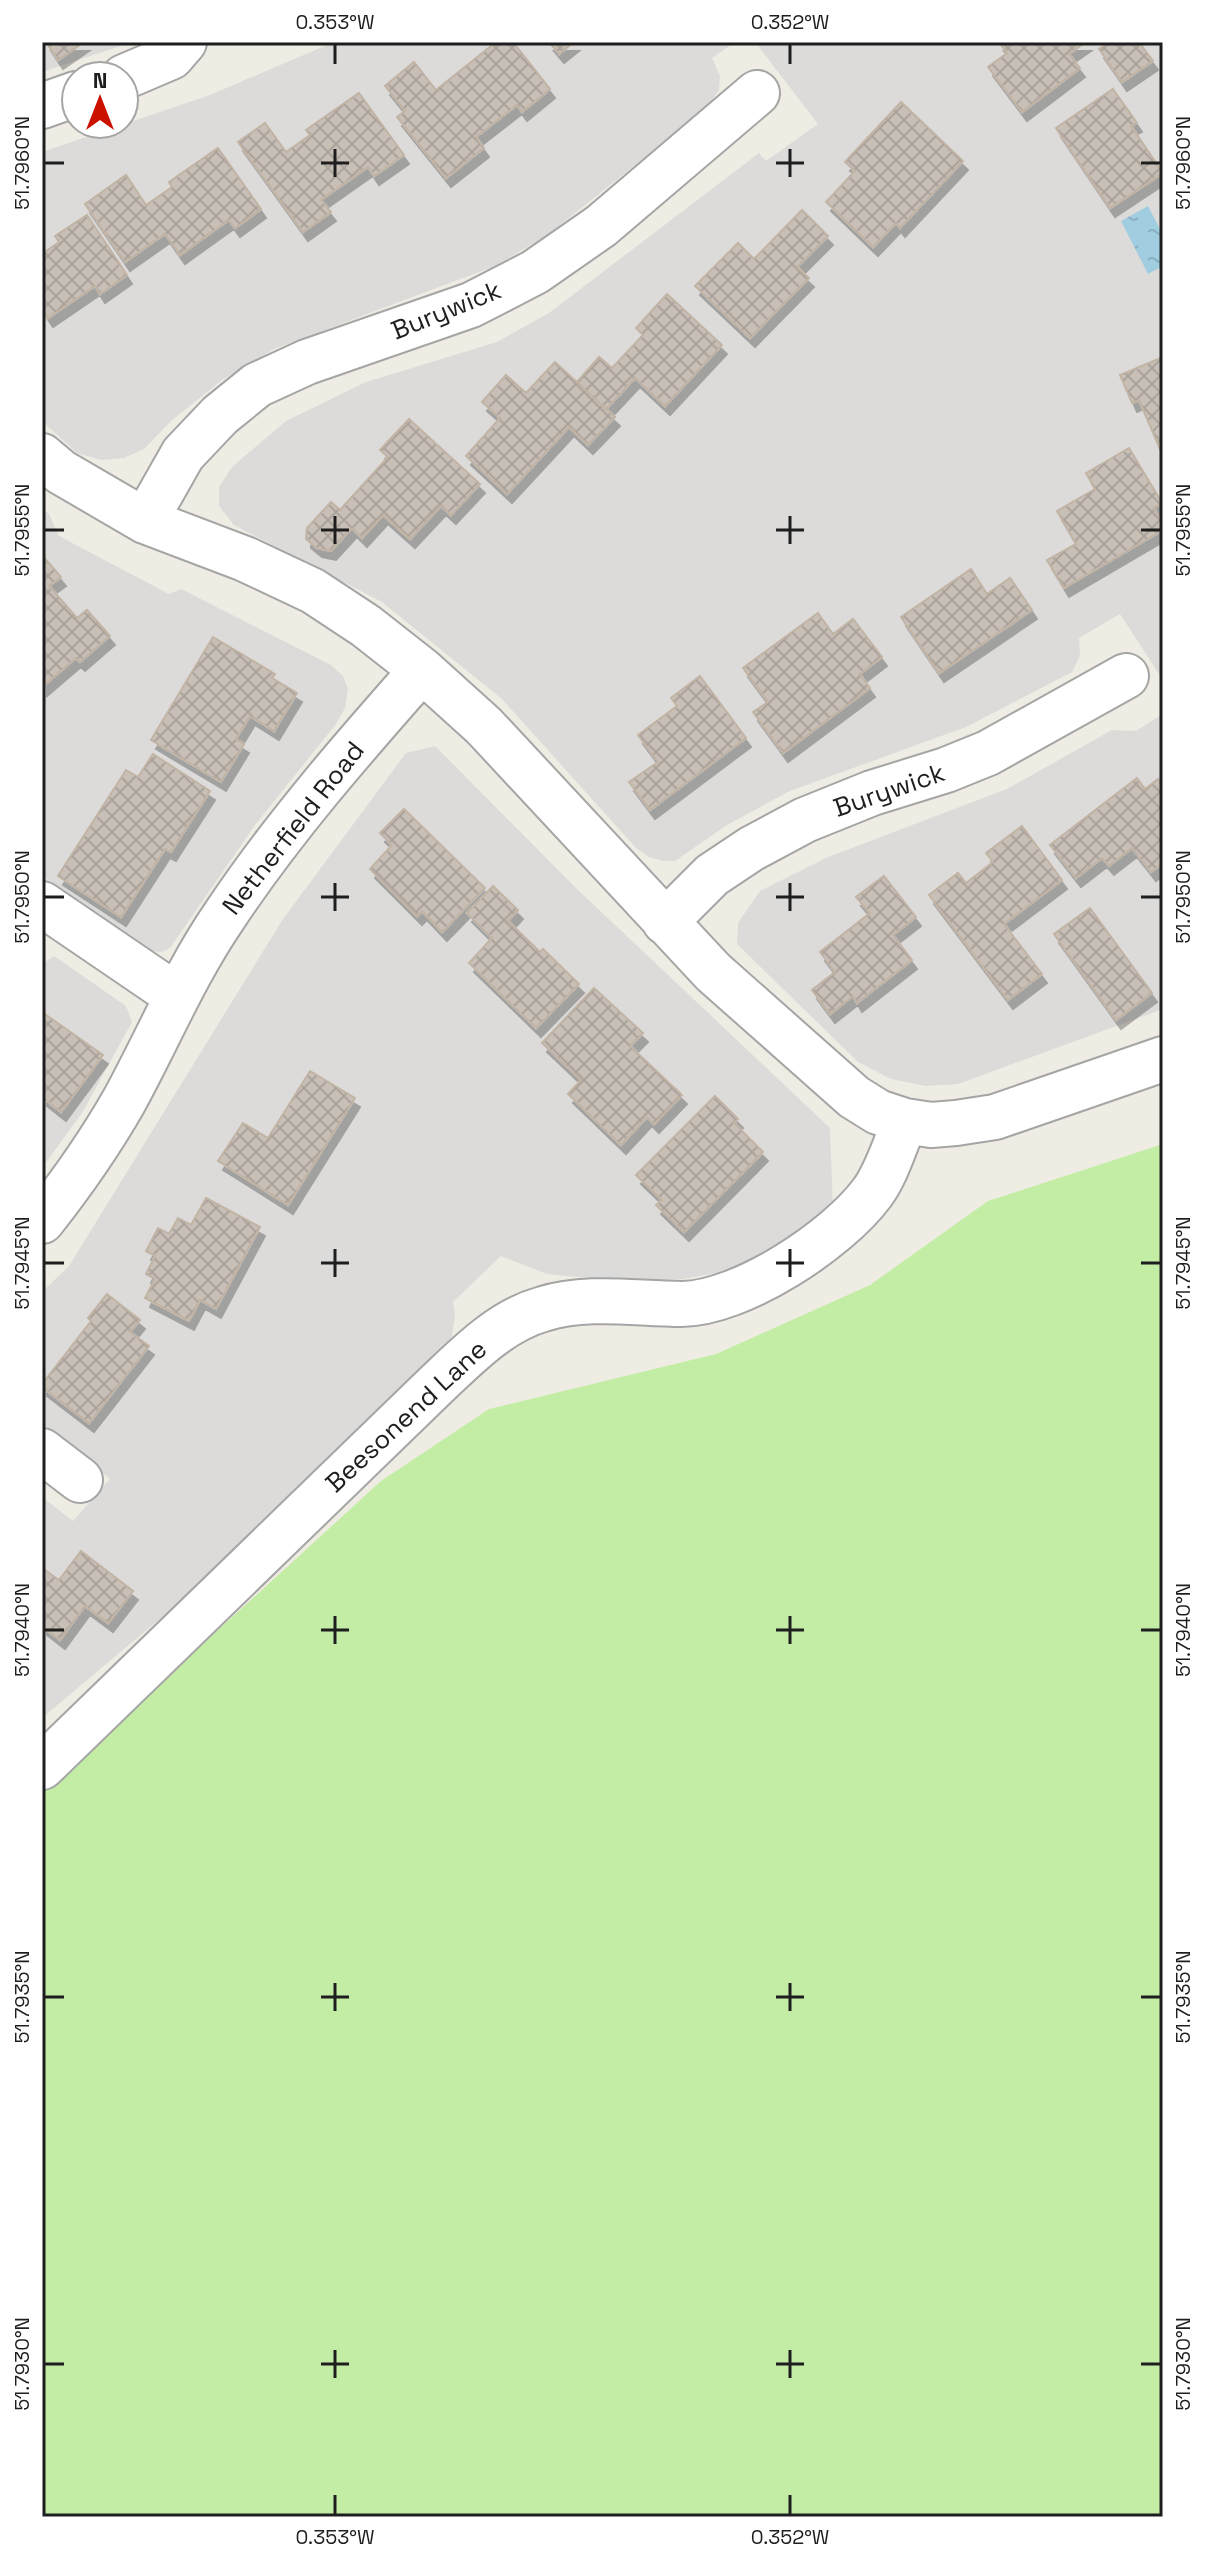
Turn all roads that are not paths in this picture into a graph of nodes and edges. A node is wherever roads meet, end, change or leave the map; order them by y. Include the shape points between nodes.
1 (184, 42) edge
2 (140, 70) edge
3 (757, 93) dead end
4 (42, 456) edge
5 (145, 521) junction
6 (422, 670) junction
7 (1126, 676) dead end
8 (42, 904) edge
9 (665, 922) junction
10 (177, 996) junction
11 (1163, 1059) edge
12 (905, 1121) junction
13 (42, 1221) edge
14 (42, 1451) edge
15 (80, 1480) dead end
16 (42, 1767) edge

1 - 2 street via 171,57
3 - 5 street, Burywick via 601,226 535,272 471,305 307,362 257,385 183,454
4 - 5 street
5 - 6 street via 313,591
6 - 9 street via 484,726
6 - 10 street, Netherfield Road via 293,823 224,916
7 - 9 street, Burywick via 988,753 805,820 712,875
8 - 10 street
9 - 12 street via 713,972 854,1097
10 - 13 street, Netherfield Road via 123,1103
11 - 12 street via 995,1117 931,1125
12 - 16 street, Beesonend Lane via 875,1190 854,1216 769,1275 723,1296 686,1304 589,1300 542,1309 502,1328 444,1377
14 - 15 street

